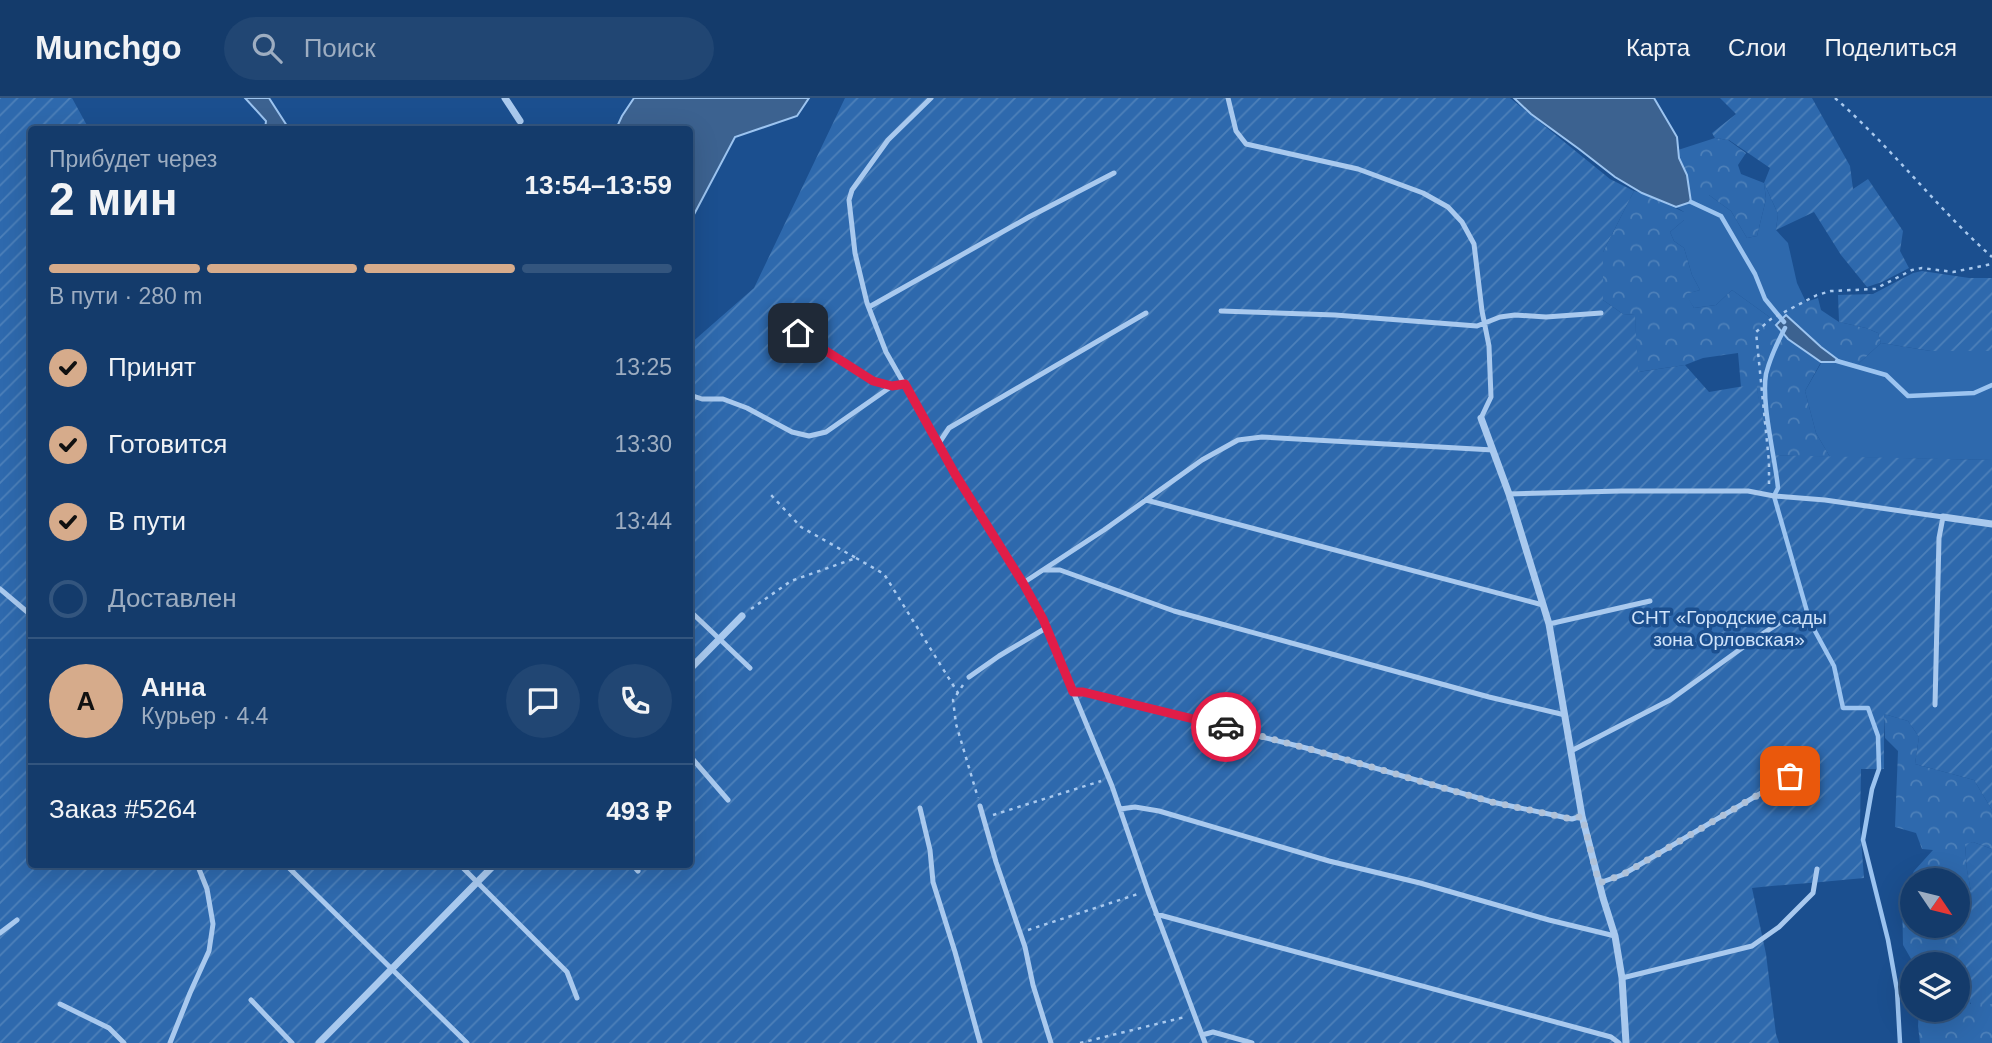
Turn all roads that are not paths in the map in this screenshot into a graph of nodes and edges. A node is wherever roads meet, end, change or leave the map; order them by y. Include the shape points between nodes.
1 (505, 98) edge
2 (931, 98) edge
3 (1228, 98) edge
4 (520, 121) dead end
5 (1114, 173) dead end
6 (869, 307) junction
7 (1221, 311) dead end
8 (1146, 313) dead end
9 (1601, 313) dead end
10 (1484, 322) junction
11 (798, 333) dead end
12 (905, 384) junction
13 (892, 386) junction
14 (693, 397) edge
15 (1481, 418) joint
16 (939, 443) junction
17 (1493, 450) junction
18 (1509, 494) junction
19 (1146, 500) junction
20 (1943, 517) junction
21 (1992, 524) edge
22 (1044, 570) junction
23 (1023, 583) junction
24 (0, 589) edge
25 (1650, 601) dead end
26 (1543, 605) junction
27 (28, 613) edge
28 (693, 614) edge
29 (741, 616) road end
30 (1787, 618) dead end
31 (1549, 624) junction
32 (1046, 628) junction
33 (720, 638) junction
34 (693, 666) edge
35 (750, 668) dead end
36 (968, 677) road end
37 (1073, 692) junction
38 (1935, 705) dead end
39 (1565, 715) junction
40 (1571, 751) junction
41 (693, 759) edge
42 (1790, 776) dead end
43 (728, 800) dead end
44 (981, 806) road end
45 (919, 808) dead end
46 (1120, 809) junction
47 (1582, 816) junction
48 (199, 868) edge
49 (289, 868) edge
50 (463, 868) edge
51 (491, 868) edge
52 (635, 868) edge
53 (1817, 870) dead end
54 (638, 871) dead end
55 (1599, 883) junction
56 (477, 884) junction
57 (1156, 914) junction
58 (17, 920) dead end
59 (0, 933) edge
60 (1615, 936) junction
61 (394, 969) junction
62 (1622, 978) junction
63 (577, 998) dead end
64 (251, 1000) dead end
65 (60, 1004) dead end
66 (1202, 1035) junction
67 (124, 1043) edge
68 (170, 1043) edge
69 (292, 1043) edge
70 (319, 1043) edge
71 (467, 1043) edge
72 (980, 1043) edge
73 (1051, 1043) edge
74 (1205, 1043) edge
75 (1252, 1043) edge
76 (1619, 1043) edge
77 (1626, 1043) edge

1 - 4 street
2 - 6 lane via 888,140 849,200 855,253
3 - 10 lane via 1236,131 1247,144 1358,169 1448,207 1474,244
5 - 6 lane
6 - 12 lane via 886,352
7 - 10 lane via 1477,326
8 - 16 lane via 949,428
9 - 10 lane via 1515,315
10 - 15 lane via 1491,397
11 - 13 lane via 873,381
12 - 13 lane
12 - 16 lane
13 - 14 lane via 827,432 809,436 723,399
15 - 17 street
16 - 23 lane
17 - 18 street
17 - 19 lane via 1262,437 1238,440
18 - 20 lane via 1748,491
18 - 26 street
19 - 22 lane
19 - 26 lane
20 - 21 street
20 - 38 lane
22 - 23 lane
22 - 39 lane via 1060,570 1174,611
23 - 32 lane
24 - 27 lane
25 - 31 lane
26 - 31 street
28 - 33 lane
29 - 33 street
30 - 40 lane via 1670,700
31 - 39 street
32 - 36 lane
32 - 37 lane
33 - 34 street
33 - 35 lane
37 - 46 lane
37 - 47 lane via 1294,745 1492,802 1572,819
39 - 40 street
40 - 47 street
41 - 43 lane
42 - 55 lane via 1622,875
44 - 73 lane
45 - 72 lane via 933,882
46 - 57 lane
46 - 60 lane via 1159,811
47 - 55 street
48 - 68 lane via 213,924 209,951
49 - 61 lane
50 - 56 lane
51 - 56 street
52 - 54 lane
53 - 62 lane via 1813,894 1752,946
55 - 60 street
56 - 61 street
56 - 63 lane via 567,972
57 - 66 lane
57 - 76 lane
58 - 59 lane
60 - 62 street
61 - 70 street
61 - 71 lane
62 - 77 street
64 - 69 lane
65 - 67 lane via 109,1028
66 - 74 lane
66 - 75 lane via 1213,1032

